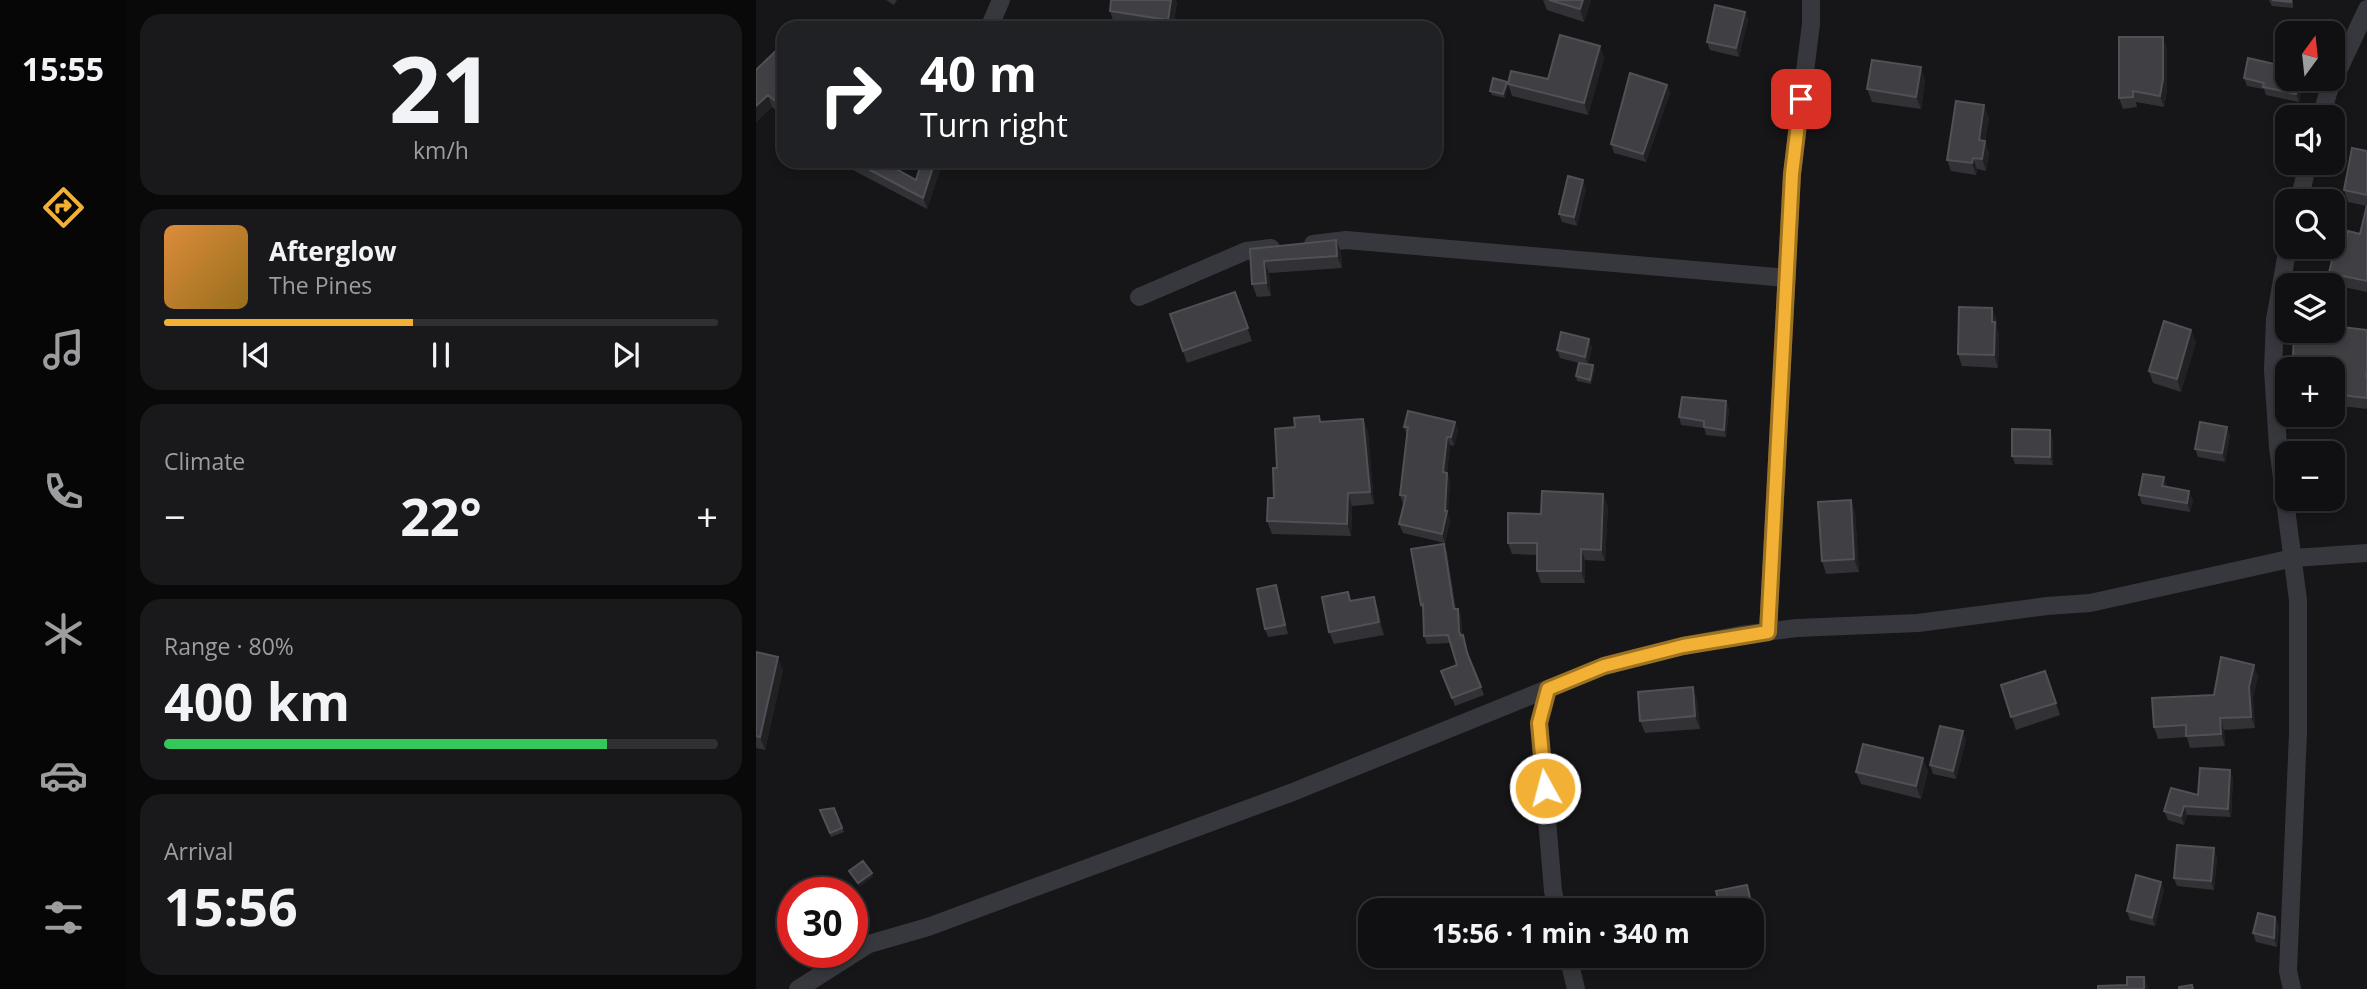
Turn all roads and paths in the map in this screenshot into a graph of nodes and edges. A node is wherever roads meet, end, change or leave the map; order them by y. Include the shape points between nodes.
1 (1001, 0) edge
2 (1811, 0) edge
3 (2367, 9) edge
4 (992, 21) edge
5 (2325, 105) edge
6 (2286, 259) edge
7 (1787, 278) junction
8 (1139, 297) dead end
9 (2367, 553) edge
10 (2294, 558) junction
11 (1768, 632) junction
12 (1548, 689) junction
13 (1554, 898) edge
14 (1571, 968) edge
15 (797, 989) edge
16 (1576, 989) edge
17 (2292, 989) edge

1 - 4 street
2 - 7 street via 1792,174
3 - 5 street
6 - 10 street via 2275,319 2273,370 2278,447
7 - 8 street via 1346,240 1246,251
7 - 11 street
9 - 10 street
10 - 11 street via 2090,603 1918,623
10 - 17 street via 2298,733 2288,971
11 - 12 street via 1683,646 1604,666
12 - 13 street via 1539,723
12 - 15 street via 1280,797 869,944
14 - 16 street

